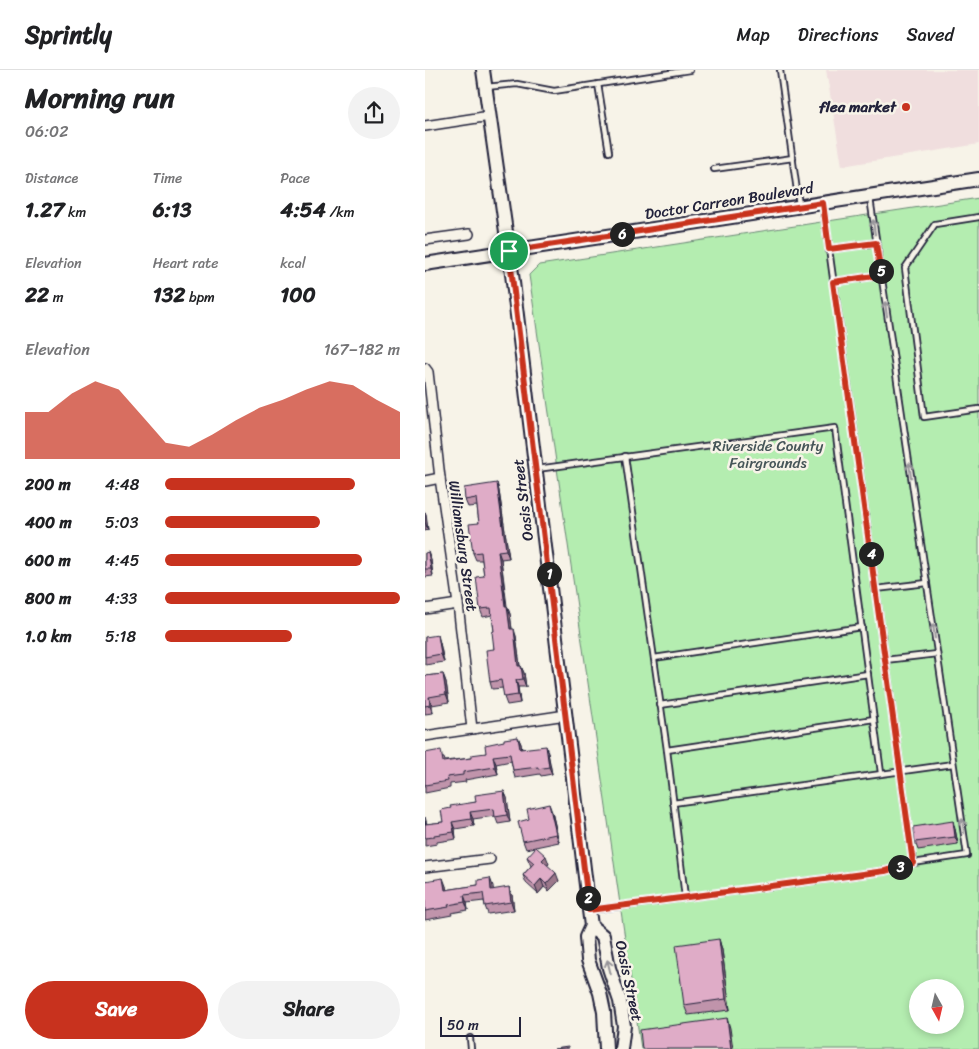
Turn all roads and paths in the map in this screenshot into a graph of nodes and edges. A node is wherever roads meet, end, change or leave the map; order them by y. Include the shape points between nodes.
1 (483, 70) edge
2 (690, 70) edge
3 (780, 70) edge
4 (598, 84) junction
5 (486, 87) junction
6 (490, 116) junction
7 (425, 126) edge
8 (609, 152) dead end
9 (793, 158) junction
10 (714, 169) dead end
11 (979, 179) edge
12 (869, 196) junction
13 (823, 203) junction
14 (799, 206) junction
15 (979, 217) edge
16 (469, 234) dead end
17 (425, 240) edge
18 (876, 243) junction
19 (829, 249) junction
20 (509, 251) junction
21 (425, 264) edge
22 (881, 275) junction
23 (833, 282) junction
24 (425, 368) edge
25 (979, 409) edge
26 (625, 456) junction
27 (536, 469) junction
28 (440, 478) junction
29 (425, 481) edge
30 (927, 583) junction
31 (875, 589) junction
32 (458, 604) junction
33 (425, 609) edge
34 (862, 628) junction
35 (937, 654) junction
36 (654, 658) junction
37 (885, 660) junction
38 (868, 674) junction
39 (660, 705) junction
40 (566, 715) junction
41 (874, 719) junction
42 (472, 729) junction
43 (425, 736) edge
44 (667, 750) junction
45 (953, 764) junction
46 (900, 771) junction
47 (881, 773) junction
48 (673, 803) junction
49 (490, 859) dead end
50 (913, 863) junction
51 (425, 867) edge
52 (685, 897) junction
53 (589, 910) junction
54 (591, 926) junction
55 (470, 1038) dead end
56 (471, 1049) edge
57 (606, 1049) edge
58 (621, 1049) edge

1 - 5 street, Oasis Street
2 - 4 lane
3 - 9 lane
4 - 5 lane via 554,91 517,84
4 - 8 lane
5 - 6 street, Oasis Street
6 - 7 street
6 - 20 street, Oasis Street
9 - 10 lane
9 - 14 lane
11 - 12 street, Doctor Carreon Boulevard
12 - 13 street, Doctor Carreon Boulevard
18 -> 12 lane
13 - 14 street, Doctor Carreon Boulevard
13 - 19 lane
14 - 20 street, Doctor Carreon Boulevard
15 - 25 lane via 935,224 905,268 924,417
16 - 17 street
18 - 19 lane
18 - 22 lane
19 - 23 lane
20 - 21 street, Doctor Carreon Boulevard
20 - 27 street, Oasis Street
22 - 23 lane
30 -> 22 lane
23 - 31 lane
24 - 28 street, Williamsburg Street
26 - 27 lane
26 - 34 lane via 835,428
26 - 36 lane
27 - 40 street, Oasis Street
28 - 29 street
28 - 32 street, Williamsburg Street
30 - 31 lane
35 -> 30 lane
31 - 37 lane
32 - 33 street
32 - 42 street, Williamsburg Street
34 - 36 lane
34 - 38 lane
35 - 37 lane
35 - 45 lane
36 - 39 lane
37 - 46 lane
38 - 39 lane
38 - 41 lane
39 - 44 lane
40 - 42 street
40 - 53 street, Oasis Street
41 - 44 lane
41 - 47 lane
42 - 43 street
44 - 48 lane
45 - 46 lane
50 -> 45 lane via 967,855
46 - 47 lane
46 - 50 lane
47 - 48 lane
48 - 52 lane
49 - 51 street
50 - 52 lane via 885,871
52 - 53 lane
53 - 54 street, Oasis Street
54 - 57 street, Oasis Street via 585,937 588,960 604,1012
58 -> 54 street, Oasis Street via 624,1026 620,1001 603,936
55 - 56 lane

